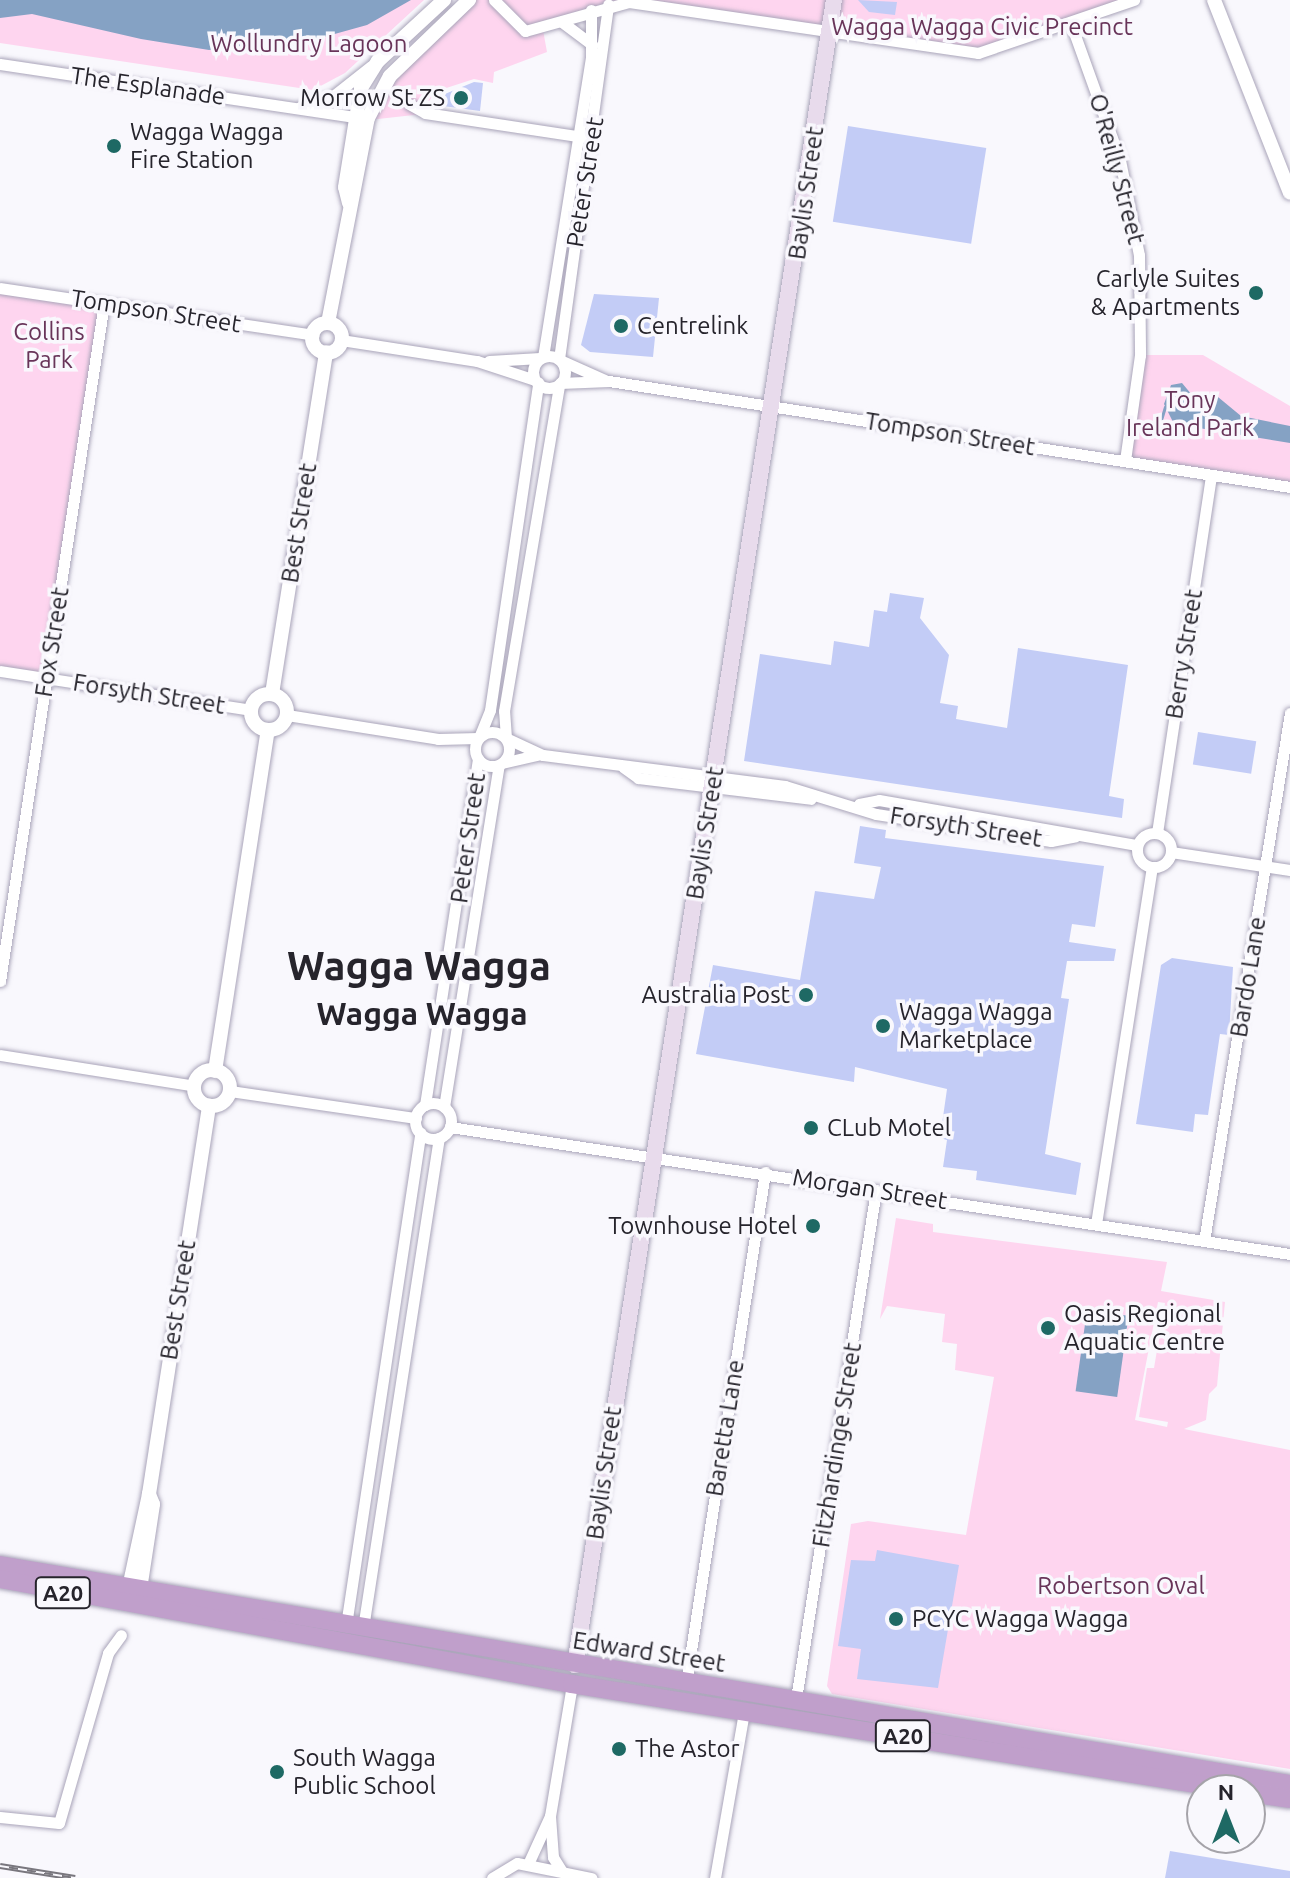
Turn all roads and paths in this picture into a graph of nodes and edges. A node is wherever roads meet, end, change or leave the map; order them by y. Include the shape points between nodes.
1 (444, 0) edge
2 (469, 0) edge
3 (494, 0) edge
4 (834, 0) edge
5 (1134, 0) edge
6 (1214, 0) edge
7 (608, 4) junction
8 (591, 10) junction
9 (562, 22) junction
10 (1071, 24) junction
11 (830, 32) junction
12 (592, 45) junction
13 (378, 61) junction
14 (0, 64) edge
15 (409, 104) dead end
16 (296, 108) junction
17 (360, 117) junction
18 (578, 136) junction
19 (592, 138) junction
20 (1290, 193) edge
21 (573, 220) junction
22 (564, 272) junction
23 (0, 288) edge
24 (104, 303) junction
25 (328, 323) junction
26 (313, 335) junction
27 (341, 340) junction
28 (326, 352) junction
29 (541, 358) junction
30 (560, 360) junction
31 (477, 361) junction
32 (609, 381) junction
33 (536, 382) junction
34 (560, 384) junction
35 (772, 407) junction
36 (1125, 461) junction
37 (526, 471) junction
38 (540, 473) junction
39 (1211, 475) junction
40 (1290, 487) edge
41 (518, 524) junction
42 (532, 526) junction
43 (508, 593) junction
44 (522, 595) junction
45 (499, 646) junction
46 (514, 648) junction
47 (0, 671) edge
48 (46, 678) junction
49 (272, 694) junction
50 (251, 710) junction
51 (1290, 713) edge
52 (287, 715) junction
53 (268, 730) junction
54 (479, 736) junction
55 (507, 738) junction
56 (438, 739) junction
57 (543, 755) junction
58 (478, 757) junction
59 (500, 764) junction
60 (713, 782) junction
61 (1157, 833) junction
62 (469, 841) junction
63 (484, 843) junction
64 (1137, 845) junction
65 (1171, 852) junction
66 (1266, 866) junction
67 (1152, 867) junction
68 (1290, 870) edge
69 (460, 899) junction
70 (475, 900) junction
71 (450, 964) junction
72 (464, 966) junction
73 (0, 981) edge
74 (442, 1019) junction
75 (455, 1021) junction
76 (0, 1055) edge
77 (215, 1071) junction
78 (195, 1086) junction
79 (230, 1091) junction
80 (425, 1105) junction
81 (209, 1106) junction
82 (444, 1107) junction
83 (416, 1118) junction
84 (450, 1127) junction
85 (420, 1133) junction
86 (439, 1138) junction
87 (655, 1155) junction
88 (765, 1172) junction
89 (876, 1190) junction
90 (412, 1215) junction
91 (425, 1216) junction
92 (1096, 1224) junction
93 (1204, 1241) junction
94 (1290, 1254) edge
95 (402, 1276) junction
96 (416, 1278) junction
97 (391, 1344) junction
98 (407, 1346) junction
99 (381, 1405) junction
100 (398, 1408) junction
101 (370, 1473) junction
102 (387, 1476) junction
103 (360, 1535) junction
104 (377, 1538) junction
105 (0, 1565) edge
106 (0, 1579) edge
107 (133, 1597) junction
108 (354, 1627) junction
109 (121, 1635) dead end
110 (574, 1674) junction
111 (686, 1683) junction
112 (796, 1699) junction
113 (744, 1711) junction
114 (794, 1719) junction
115 (1186, 1782) edge
116 (1290, 1784) edge
117 (1266, 1795) edge
118 (1290, 1799) edge
119 (550, 1816) junction
120 (0, 1817) edge
121 (528, 1864) junction
122 (561, 1870) junction
123 (492, 1878) edge
124 (591, 1878) edge
125 (715, 1878) edge

1 - 13 street
2 - 17 street via 390,76
3 - 9 street via 525,31
4 - 11 main road, Baylis Street
5 - 10 street
6 - 20 street
7 - 8 street
7 - 11 street via 639,2
7 - 19 street, Peter Street
8 - 9 street
8 - 12 street, Peter Street
9 - 12 street
10 - 11 street via 978,53
10 - 36 street, O'Reilly Street via 1120,160 1139,255 1140,355
11 - 35 main road, Baylis Street
12 - 18 street, Peter Street
13 - 16 street, The Esplanade via 333,96
13 - 17 street
14 - 16 street, The Esplanade
15 - 18 street via 425,113
16 - 17 street, The Esplanade
17 - 25 street via 345,187 349,203
18 - 19 street
18 - 21 street, Peter Street
19 - 21 street, Peter Street
21 - 22 street, Peter Street
22 - 29 street, Peter Street
22 - 30 street, Peter Street
23 - 24 street, Tompson Street
24 - 26 street, Tompson Street
24 - 48 street, Fox Street
25 - 26 street
25 - 27 street
26 - 28 street via 314,344
27 - 28 street
27 - 31 street
28 - 49 street, Best Street
29 - 30 street, Tompson Street
29 - 31 street
29 - 33 street, Peter Street
30 - 32 street, Tompson Street
30 - 34 street, Peter Street
31 - 33 street
32 - 34 street, Tompson Street
32 - 35 street, Tompson Street
33 - 34 street, Tompson Street
33 - 37 street
34 - 38 street
35 - 36 street, Tompson Street
35 - 60 main road, Baylis Street
36 - 39 street, Tompson Street
37 - 38 street
37 - 41 street
38 - 42 street
39 - 40 street, Tompson Street
39 - 61 street, Berry Street
41 - 42 street
41 - 43 street
42 - 44 street
43 - 44 street
43 - 45 street
44 - 46 street
45 - 46 street
45 - 54 street
46 - 55 street
47 - 48 street, Forsyth Street
48 - 50 street, Forsyth Street
48 - 73 street, Fox Street
49 - 50 street via 256,699
49 - 52 street via 286,704
50 - 53 street via 253,721
51 - 66 street, Bardo Lane
52 - 53 street
52 - 56 street
53 - 77 street
54 - 55 street via 497,732
54 - 56 street
54 - 58 street
55 - 57 street, Forsyth Street
55 - 59 street via 510,751
56 - 58 street
57 - 59 street, Forsyth Street
57 - 60 street, Forsyth Street via 623,767 641,764
58 - 59 street
58 - 62 street, Peter Street
59 - 63 street, Peter Street
60 - 64 street, Forsyth Street via 859,804 891,802
60 - 87 main road, Baylis Street
61 - 64 street
61 - 65 street
62 - 63 street
62 - 69 street, Peter Street
63 - 70 street, Peter Street
64 - 67 street via 1138,857
65 - 66 street
65 - 67 street
66 - 68 street
66 - 93 street, Bardo Lane
67 - 92 street
69 - 70 street
69 - 71 street, Peter Street
70 - 72 street, Peter Street
71 - 72 street
71 - 74 street, Peter Street
72 - 75 street, Peter Street
74 - 75 street
74 - 80 street, Peter Street
75 - 82 street, Peter Street
76 - 78 street
77 - 78 street via 200,1076
77 - 79 street via 228,1080
78 - 81 street
79 - 81 street via 225,1101
79 - 83 street
80 - 82 street
80 - 83 street
81 - 107 street, Best Street
82 - 84 street
83 - 85 street
84 - 86 street
84 - 87 street, Morgan Street
85 - 86 street
85 - 90 street
86 - 91 street
87 - 88 street, Morgan Street
87 - 110 main road, Baylis Street
88 - 89 street, Morgan Street
88 - 111 street, Baretta Lane
89 - 92 street, Morgan Street
89 - 112 street, Fitzhardinge Street
90 - 91 street
90 - 95 street
91 - 96 street
92 - 93 street, Morgan Street
93 - 94 street, Morgan Street
95 - 96 street
95 - 97 street
96 - 98 street
97 - 98 street
97 - 99 street
98 - 100 street
99 - 100 street
99 - 101 street
100 - 102 street
101 - 102 street
101 - 103 street
102 - 104 street
103 - 104 street
103 - 108 street
104 - 108 street
105 - 107 highway, Edward Street / A20
106 - 107 highway, Edward Street / A20
107 - 108 highway, Edward Street / A20
107 - 110 highway, Edward Street / A20
108 - 110 highway, Edward Street / A20
109 - 120 street via 108,1653 59,1823
110 - 111 highway, Edward Street / A20
110 - 113 highway, Edward Street / A20
110 - 119 street
111 - 112 highway, Edward Street / A20
112 - 114 highway
112 - 116 highway, Edward Street / A20
113 - 114 highway, Edward Street / A20
113 - 125 street
114 - 115 highway, Edward Street / A20
117 - 118 highway
119 - 121 street
119 - 122 street via 552,1855
121 - 122 street
121 - 123 street via 506,1864
122 - 124 street

